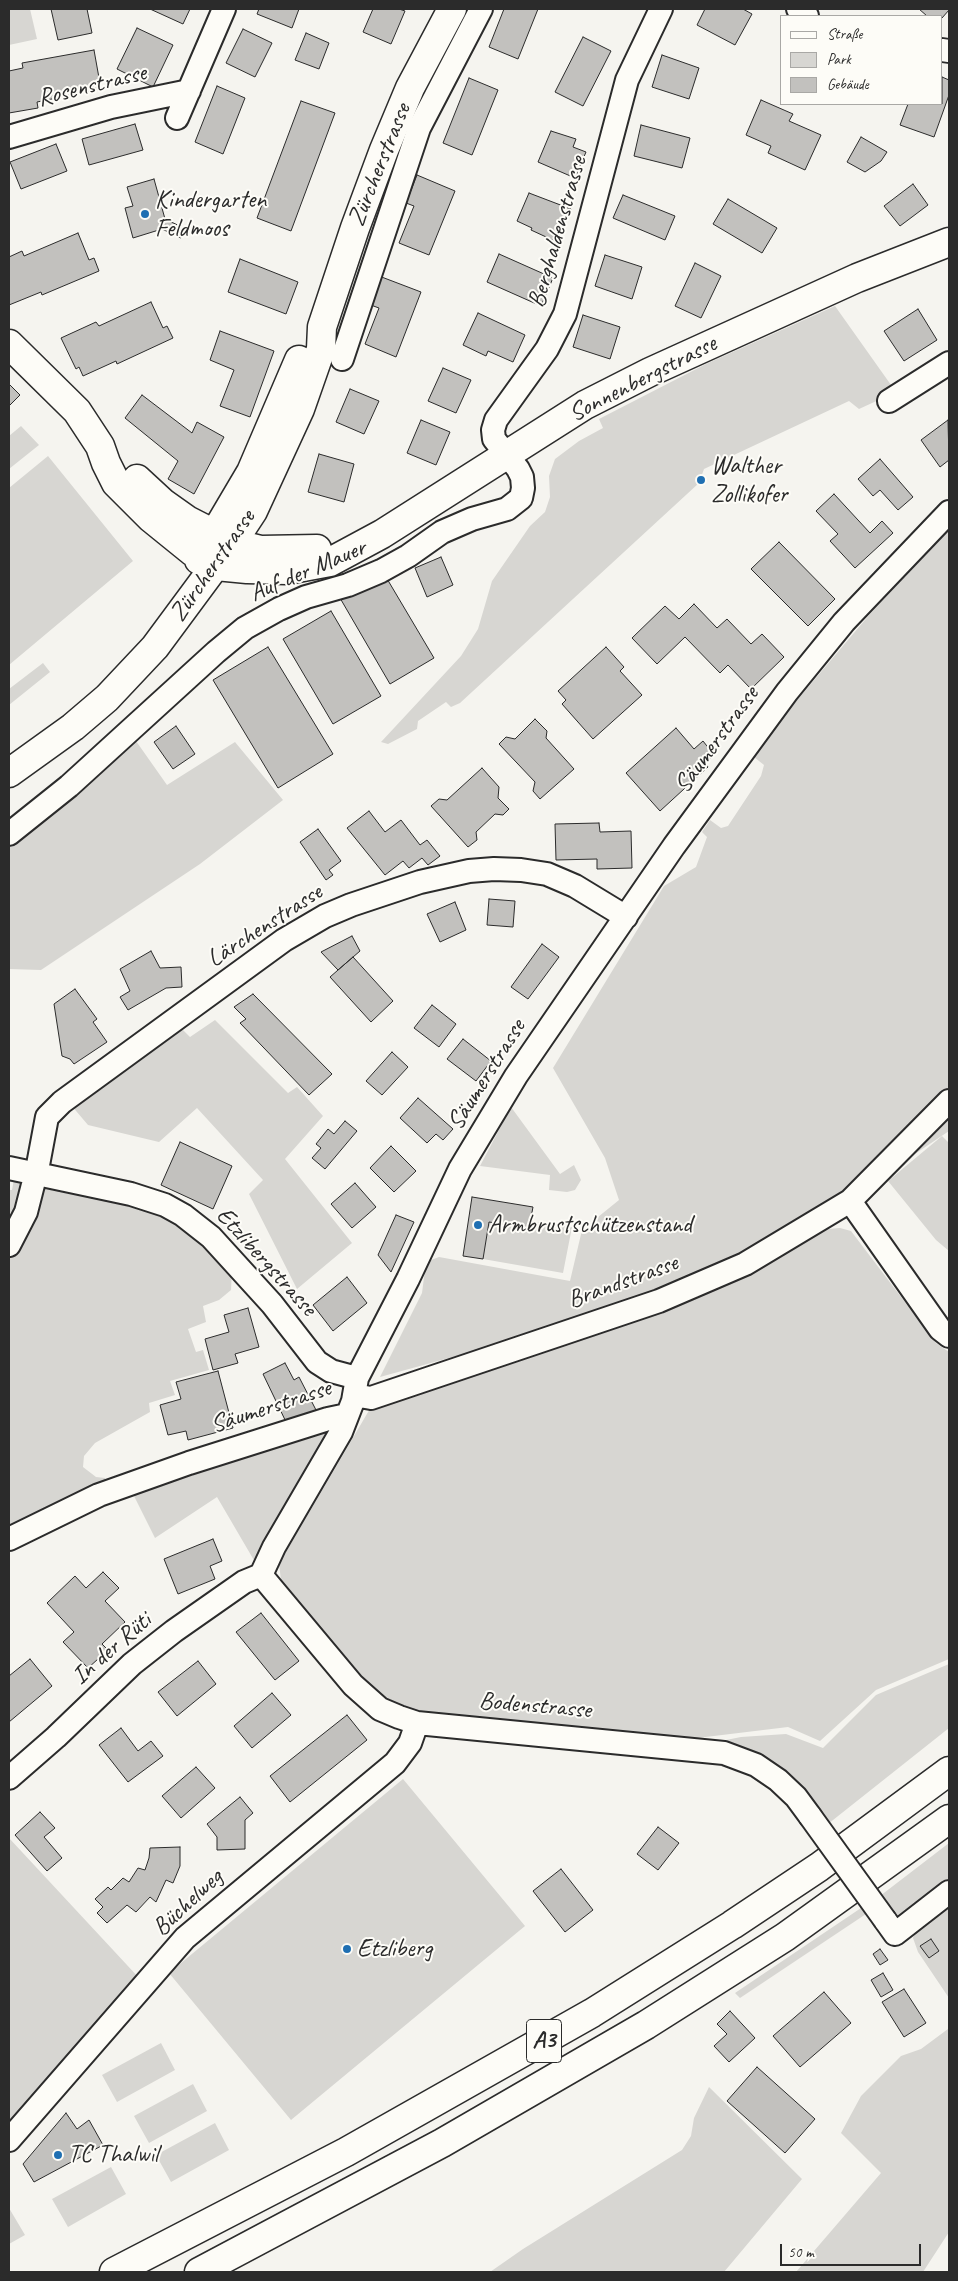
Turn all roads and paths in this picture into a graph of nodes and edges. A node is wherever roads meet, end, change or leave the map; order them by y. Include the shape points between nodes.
1 (224, 9) edge
2 (452, 9) edge
3 (481, 9) edge
4 (661, 9) edge
5 (190, 91) junction
6 (177, 118) dead end
7 (9, 137) edge
8 (949, 242) edge
9 (9, 344) edge
10 (342, 359) dead end
11 (949, 363) edge
12 (889, 401) dead end
13 (506, 456) junction
14 (949, 512) edge
15 (216, 551) junction
16 (9, 773) edge
17 (9, 834) edge
18 (626, 917) junction
19 (949, 1101) edge
20 (9, 1168) edge
21 (36, 1174) junction
22 (850, 1201) junction
23 (9, 1245) edge
24 (949, 1336) edge
25 (353, 1396) junction
26 (9, 1539) edge
27 (261, 1575) junction
28 (417, 1723) junction
29 (949, 1771) edge
30 (9, 1778) edge
31 (949, 1819) edge
32 (949, 1892) edge
33 (9, 2140) edge
34 (114, 2272) edge
35 (199, 2272) edge

1 - 5 street
2 - 15 main road, Zürcherstrasse via 410,88 384,150 354,228 322,327 303,351
3 - 10 street via 419,128
4 - 13 street, Berghaldenstrasse via 627,80 565,314 547,349 496,420 494,439
5 - 6 street
5 - 7 street, Rosenstrasse via 111,107
8 - 13 main road, Sonnenbergstrasse via 840,285 650,372 585,405
9 - 15 main road, Sonnenbergstrasse via 77,411 100,446 110,474 131,499 151,518
11 - 12 street
13 - 15 main road, Sonnenbergstrasse via 396,526 353,548
13 - 17 street, Auf der Mauer via 522,477 521,498 516,504 457,525 381,571 279,608 245,628 69,786
14 - 18 street, Säumerstrasse via 844,622 803,671 679,839
15 - 16 main road, Zürcherstrasse via 155,647 107,698
18 - 21 street, Lärchenstrasse via 575,886 547,874 521,870 469,871 420,882 325,916 284,940 62,1102 46,1117
18 - 25 street, Säumerstrasse via 521,1069 460,1169
19 - 22 street, Brandstrasse
20 - 21 street, Etzlibergstrasse
21 - 23 street, Lärchenstrasse via 26,1212
21 - 25 street, Etzlibergstrasse via 131,1194 165,1205 183,1215 211,1237 272,1304 317,1362 331,1371
22 - 24 street via 940,1329
22 - 25 street, Brandstrasse via 744,1264 659,1301 371,1398
25 - 26 street, Säumerstrasse via 328,1419 99,1495
25 - 27 street via 341,1432
27 - 28 street, Bodenstrasse via 368,1699 380,1708
27 - 30 street, In der Rüti via 244,1582 132,1664 56,1738
28 - 32 street, Bodenstrasse, bridge via 724,1754 756,1765 796,1797 895,1934
28 - 33 street, Büchelweg via 410,1743 395,1763 185,1938
29 - 34 main road, A3 via 819,1867 592,2013 346,2152
31 - 35 main road, A3 via 785,1937 646,2026 450,2139

